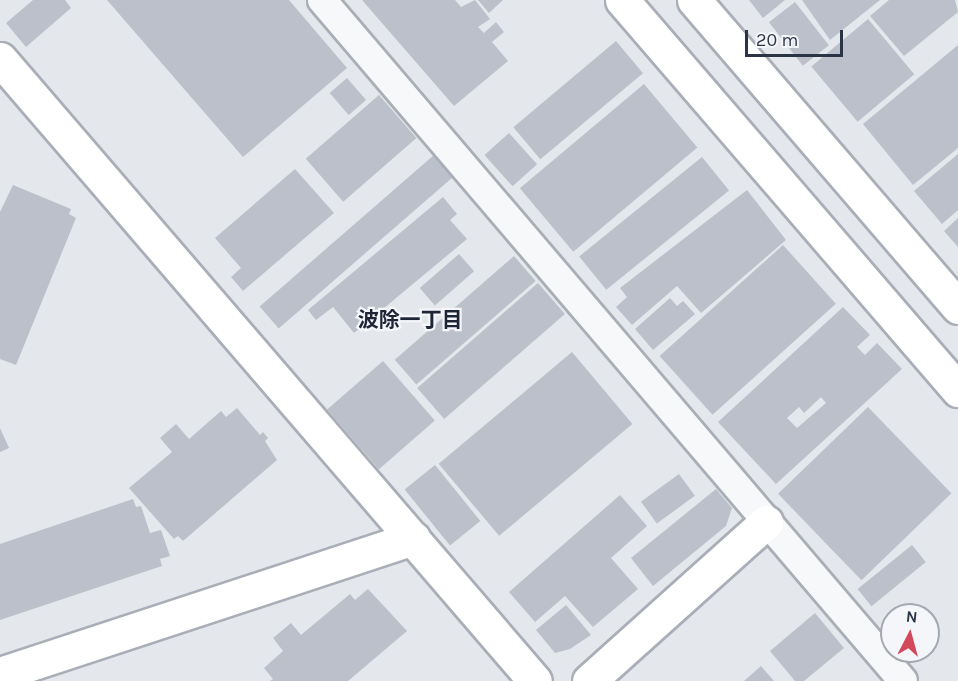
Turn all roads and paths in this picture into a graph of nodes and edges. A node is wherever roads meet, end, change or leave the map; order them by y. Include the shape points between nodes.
1 (322, 0) edge
2 (622, 0) edge
3 (694, 0) edge
4 (0, 59) edge
5 (958, 307) edge
6 (956, 382) edge
7 (766, 522) junction
8 (413, 538) junction
9 (0, 674) edge
10 (535, 681) edge
11 (589, 681) edge
12 (903, 681) edge

1 - 7 street
2 - 6 street
3 - 5 street
4 - 8 street
7 - 11 street
7 - 12 street
8 - 9 street
8 - 10 street

